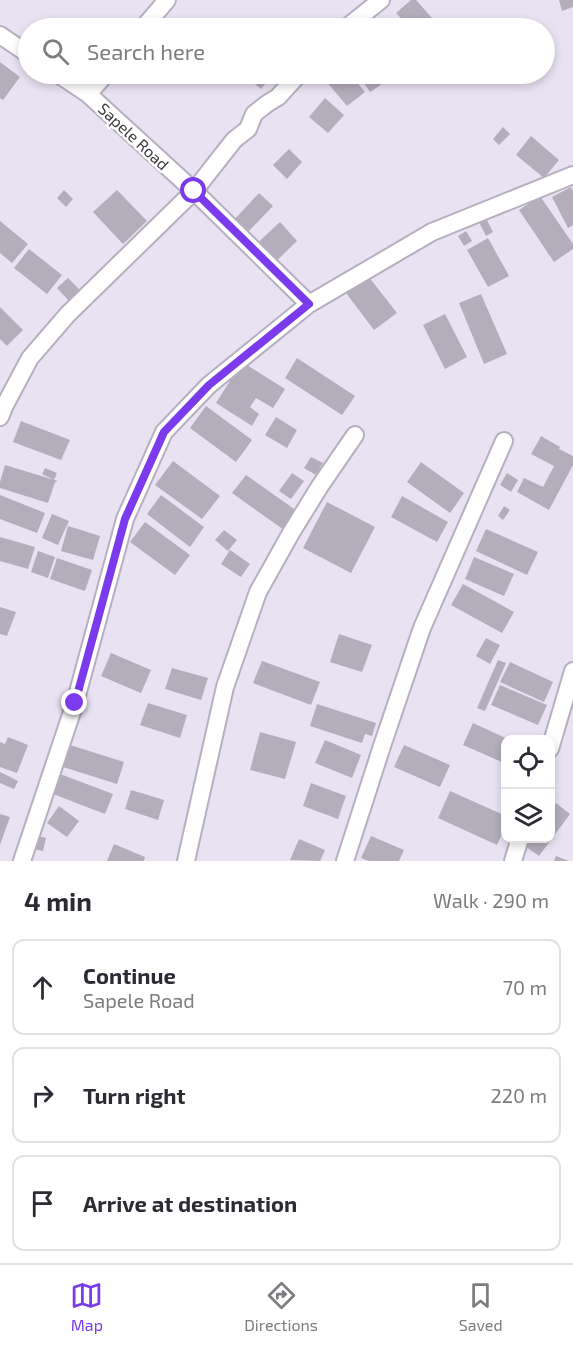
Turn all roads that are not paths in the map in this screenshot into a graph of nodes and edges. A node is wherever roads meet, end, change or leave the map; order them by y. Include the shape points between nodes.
1 (167, 0) edge
2 (381, 0) edge
3 (152, 18) edge
4 (358, 18) edge
5 (0, 35) edge
6 (18, 47) edge
7 (73, 84) edge
8 (97, 84) edge
9 (290, 84) edge
10 (88, 94) junction
11 (573, 175) edge
12 (194, 191) junction
13 (309, 304) junction
14 (0, 417) edge
15 (355, 435) dead end
16 (504, 441) dead end
17 (573, 671) edge
18 (554, 735) edge
19 (518, 843) edge
20 (22, 861) edge
21 (186, 861) edge
22 (345, 861) edge
23 (513, 861) edge

1 - 3 street
2 - 4 street
5 - 6 street
7 - 10 street, Sapele Road
8 - 10 street
9 - 12 street via 254,114 248,129 234,140
10 - 12 street, Sapele Road
11 - 13 street via 432,232
12 - 13 street, Sapele Road
12 - 14 street via 68,314 30,358
13 - 20 street via 209,385 164,432 125,519 75,703
15 - 21 street via 314,495 258,592 225,687
16 - 22 street via 422,628
17 - 18 street
19 - 23 street

